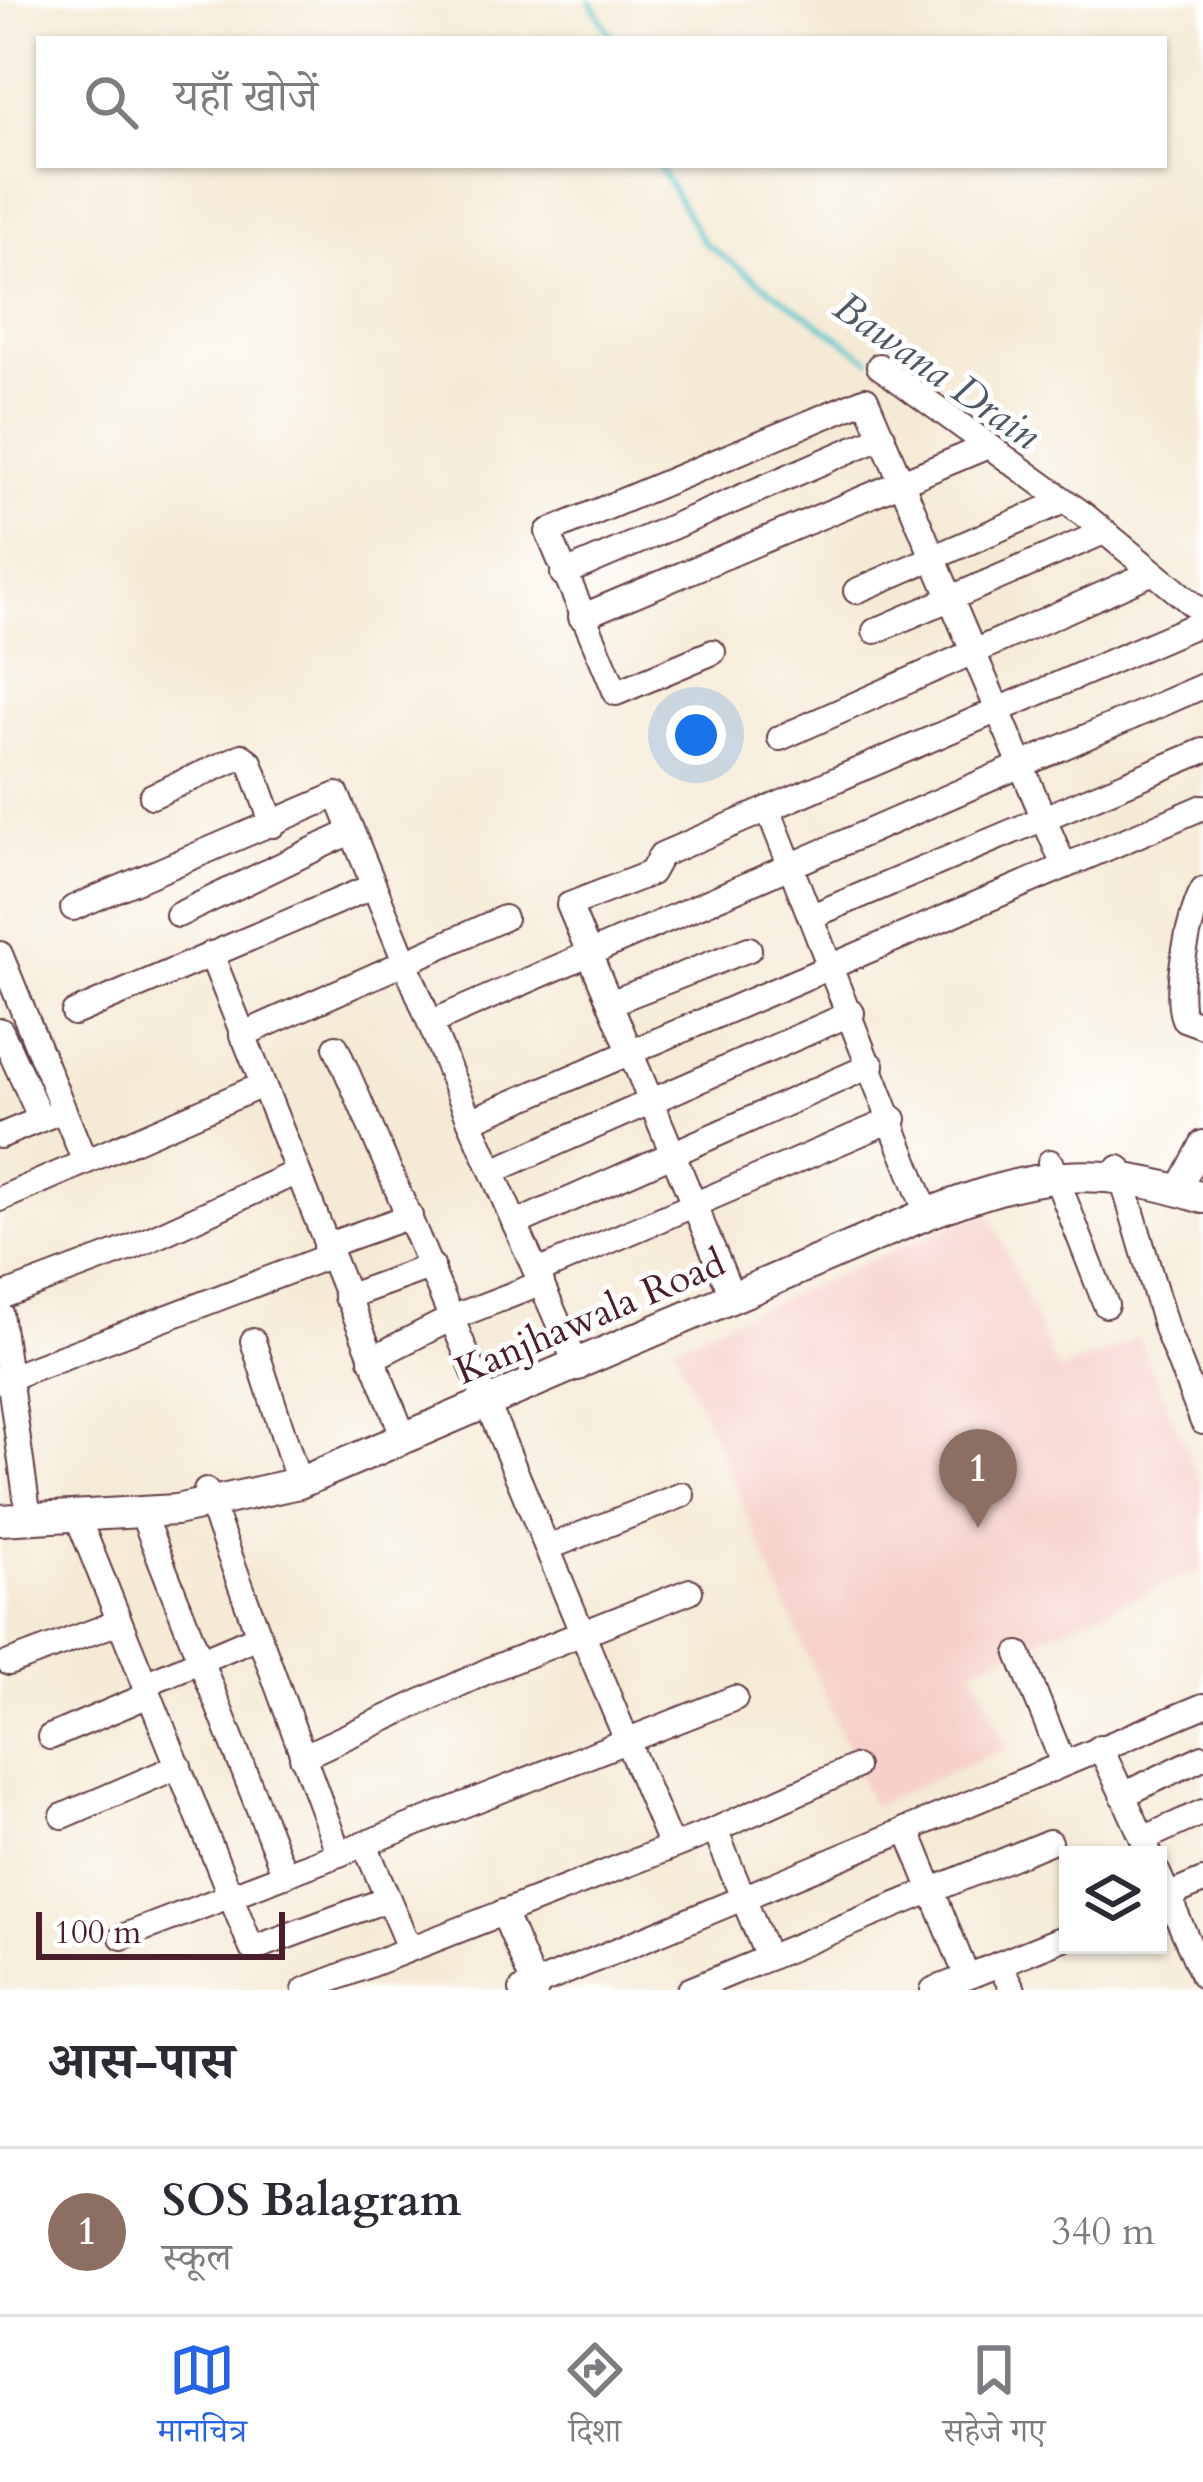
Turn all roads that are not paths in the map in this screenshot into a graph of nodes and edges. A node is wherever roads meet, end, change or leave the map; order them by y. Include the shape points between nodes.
1 (879, 366) dead end
2 (883, 436) junction
3 (988, 446) junction
4 (902, 482) junction
5 (1064, 501) junction
6 (1105, 532) junction
7 (932, 558) junction
8 (1153, 572) junction
9 (562, 574) junction
10 (856, 591) dead end
11 (950, 600) junction
12 (1203, 613) edge
13 (581, 617) junction
14 (1203, 622) edge
15 (875, 632) dead end
16 (973, 651) junction
17 (713, 652) dead end
18 (1203, 686) edge
19 (998, 710) junction
20 (780, 738) dead end
21 (1203, 751) edge
22 (1021, 765) junction
23 (152, 796) dead end
24 (1203, 807) edge
25 (768, 809) junction
26 (1043, 818) junction
27 (273, 825) junction
28 (350, 832) junction
29 (791, 864) junction
30 (1064, 866) junction
31 (371, 886) junction
32 (1203, 890) edge
33 (73, 908) dead end
34 (178, 915) dead end
35 (812, 916) junction
36 (504, 918) dead end
37 (749, 949) dead end
38 (586, 952) junction
39 (0, 954) edge
40 (211, 954) junction
41 (406, 965) junction
42 (831, 966) junction
43 (610, 1003) junction
44 (74, 1012) dead end
45 (852, 1013) junction
46 (27, 1021) junction
47 (430, 1023) junction
48 (1203, 1026) edge
49 (1, 1031) edge
50 (242, 1035) junction
51 (336, 1046) dead end
52 (632, 1050) junction
53 (872, 1065) junction
54 (260, 1086) junction
55 (652, 1098) junction
56 (52, 1114) junction
57 (894, 1119) junction
58 (470, 1121) junction
59 (0, 1136) edge
60 (1203, 1143) edge
61 (674, 1151) junction
62 (86, 1162) junction
63 (1050, 1168) junction
64 (493, 1172) junction
65 (296, 1173) junction
66 (1119, 1174) junction
67 (1191, 1189) edge
68 (0, 1199) edge
69 (695, 1204) junction
70 (924, 1206) junction
71 (410, 1216) junction
72 (515, 1225) junction
73 (327, 1251) junction
74 (432, 1266) junction
75 (539, 1277) junction
76 (729, 1290) junction
77 (0, 1297) edge
78 (346, 1297) junction
79 (1106, 1305) dead end
80 (454, 1317) junction
81 (1, 1326) edge
82 (254, 1340) dead end
83 (371, 1359) junction
84 (574, 1360) junction
85 (4, 1380) edge
86 (488, 1395) junction
87 (6, 1420) edge
88 (1203, 1422) edge
89 (402, 1432) junction
90 (297, 1477) junction
91 (682, 1495) dead end
92 (207, 1498) junction
93 (14, 1513) edge
94 (142, 1513) junction
95 (77, 1516) junction
96 (547, 1548) junction
97 (690, 1591) dead end
98 (119, 1622) junction
99 (580, 1633) junction
100 (258, 1636) junction
101 (1019, 1654) dead end
102 (201, 1661) junction
103 (9, 1663) dead end
104 (147, 1690) junction
105 (735, 1698) dead end
106 (1203, 1706) edge
107 (50, 1737) dead end
108 (626, 1738) junction
109 (1100, 1748) junction
110 (302, 1757) junction
111 (1203, 1757) edge
112 (1063, 1763) junction
113 (179, 1766) junction
114 (855, 1768) dead end
115 (1123, 1795) junction
116 (1203, 1812) edge
117 (63, 1816) dead end
118 (907, 1829) junction
119 (716, 1830) junction
120 (1049, 1842) dead end
121 (365, 1844) junction
122 (671, 1846) junction
123 (1147, 1846) edge
124 (1149, 1846) edge
125 (339, 1854) junction
126 (285, 1875) junction
127 (1203, 1881) edge
128 (1167, 1888) edge
129 (931, 1891) junction
130 (230, 1896) junction
131 (743, 1898) junction
132 (388, 1899) junction
133 (1167, 1900) edge
134 (503, 1912) junction
135 (122, 1937) dead end
136 (1059, 1940) edge
137 (409, 1948) junction
138 (768, 1958) junction
139 (999, 1964) junction
140 (1203, 1976) edge
141 (967, 1977) junction
142 (531, 1988) edge
143 (305, 1990) edge
144 (689, 1990) edge
145 (933, 1990) edge
146 (1013, 1990) edge

1 - 3 street
2 - 4 street
2 - 9 street
2 - 9 street via 870,403 859,400 553,528 548,542
3 - 4 street
3 - 5 street
4 - 7 street
4 - 13 street
5 - 6 street
5 - 7 street
6 - 8 street
6 - 11 street
7 - 10 street
7 - 11 street
8 - 12 street
8 - 16 street
9 - 13 street
11 - 15 street
11 - 16 street
13 - 17 street via 620,694
14 - 19 street
16 - 19 street
16 - 20 street
18 - 22 street
19 - 22 street
19 - 25 street
21 - 26 street
22 - 26 street
22 - 29 street
23 - 27 street via 242,756
24 - 30 street
25 - 29 street
25 - 38 street via 661,855 650,873 569,905
26 - 30 street
26 - 35 street
27 - 28 street via 337,795
27 - 33 street
28 - 31 street
28 - 34 street
29 - 35 street
29 - 38 street
30 - 42 street
31 - 40 street
31 - 41 street
32 - 48 street via 1179,998 1184,1019
35 - 42 street
36 - 41 street
37 - 43 street
38 - 43 street
38 - 47 street
39 - 46 street
40 - 44 street
40 - 50 street
41 - 47 street
41 - 50 street
42 - 45 street
42 - 52 street
43 - 52 street
45 - 53 street
45 - 55 street
46 - 49 street
46 - 56 street
47 - 58 street
49 - 56 street
50 - 54 street
51 - 71 street
52 - 55 street
52 - 58 street
53 - 57 street
53 - 61 street
54 - 62 street
54 - 65 street
55 - 61 street
55 - 64 street
56 - 59 street
56 - 62 street
57 - 69 street
57 - 70 street
58 - 64 street
60 - 67 street
61 - 69 street
61 - 72 street
62 - 68 street
63 - 66 main road
63 - 70 main road via 984,1177
63 - 79 street
64 - 72 street
65 - 73 street
65 - 77 street
66 - 67 main road
66 - 88 street
69 - 75 street
69 - 76 street
70 - 76 main road
71 - 73 street
71 - 74 street
72 - 75 street
73 - 78 street
73 - 85 street
74 - 78 street
74 - 80 street
75 - 80 street
75 - 84 street
76 - 84 main road
78 - 83 street
80 - 83 street
80 - 86 street
81 - 85 street
82 - 90 street
83 - 89 street
84 - 86 main road
85 - 87 street
86 - 89 main road
86 - 96 street
87 - 93 street
89 - 90 main road
90 - 92 main road
91 - 96 street
92 - 93 main road
92 - 94 main road
92 - 100 street
93 - 95 main road
94 - 95 main road
94 - 102 street
95 - 98 street
96 - 99 street
97 - 99 street
98 - 103 street
98 - 104 street
99 - 108 street
99 - 110 street
100 - 102 street
100 - 110 street
101 - 112 street
102 - 104 street
102 - 126 street
104 - 107 street
104 - 113 street
105 - 108 street
106 - 109 street
108 - 121 street
108 - 122 street
109 - 112 street
109 - 115 street
110 - 125 street
111 - 115 street
112 - 118 street
113 - 117 street
113 - 130 street
114 - 119 street
115 - 123 street
116 - 124 street
118 - 129 street
118 - 131 street
119 - 122 street
119 - 131 street
120 - 129 street
121 - 125 street
121 - 132 street
122 - 134 street
125 - 126 street
126 - 130 street
127 - 128 street
129 - 138 street
129 - 141 street
130 - 132 street via 256,1951
130 - 135 street
131 - 138 street
131 - 142 street
132 - 137 street
133 - 140 street
134 - 137 street
134 - 142 street
136 - 139 street
137 - 143 street
138 - 144 street
139 - 141 street
139 - 146 street
141 - 145 street

